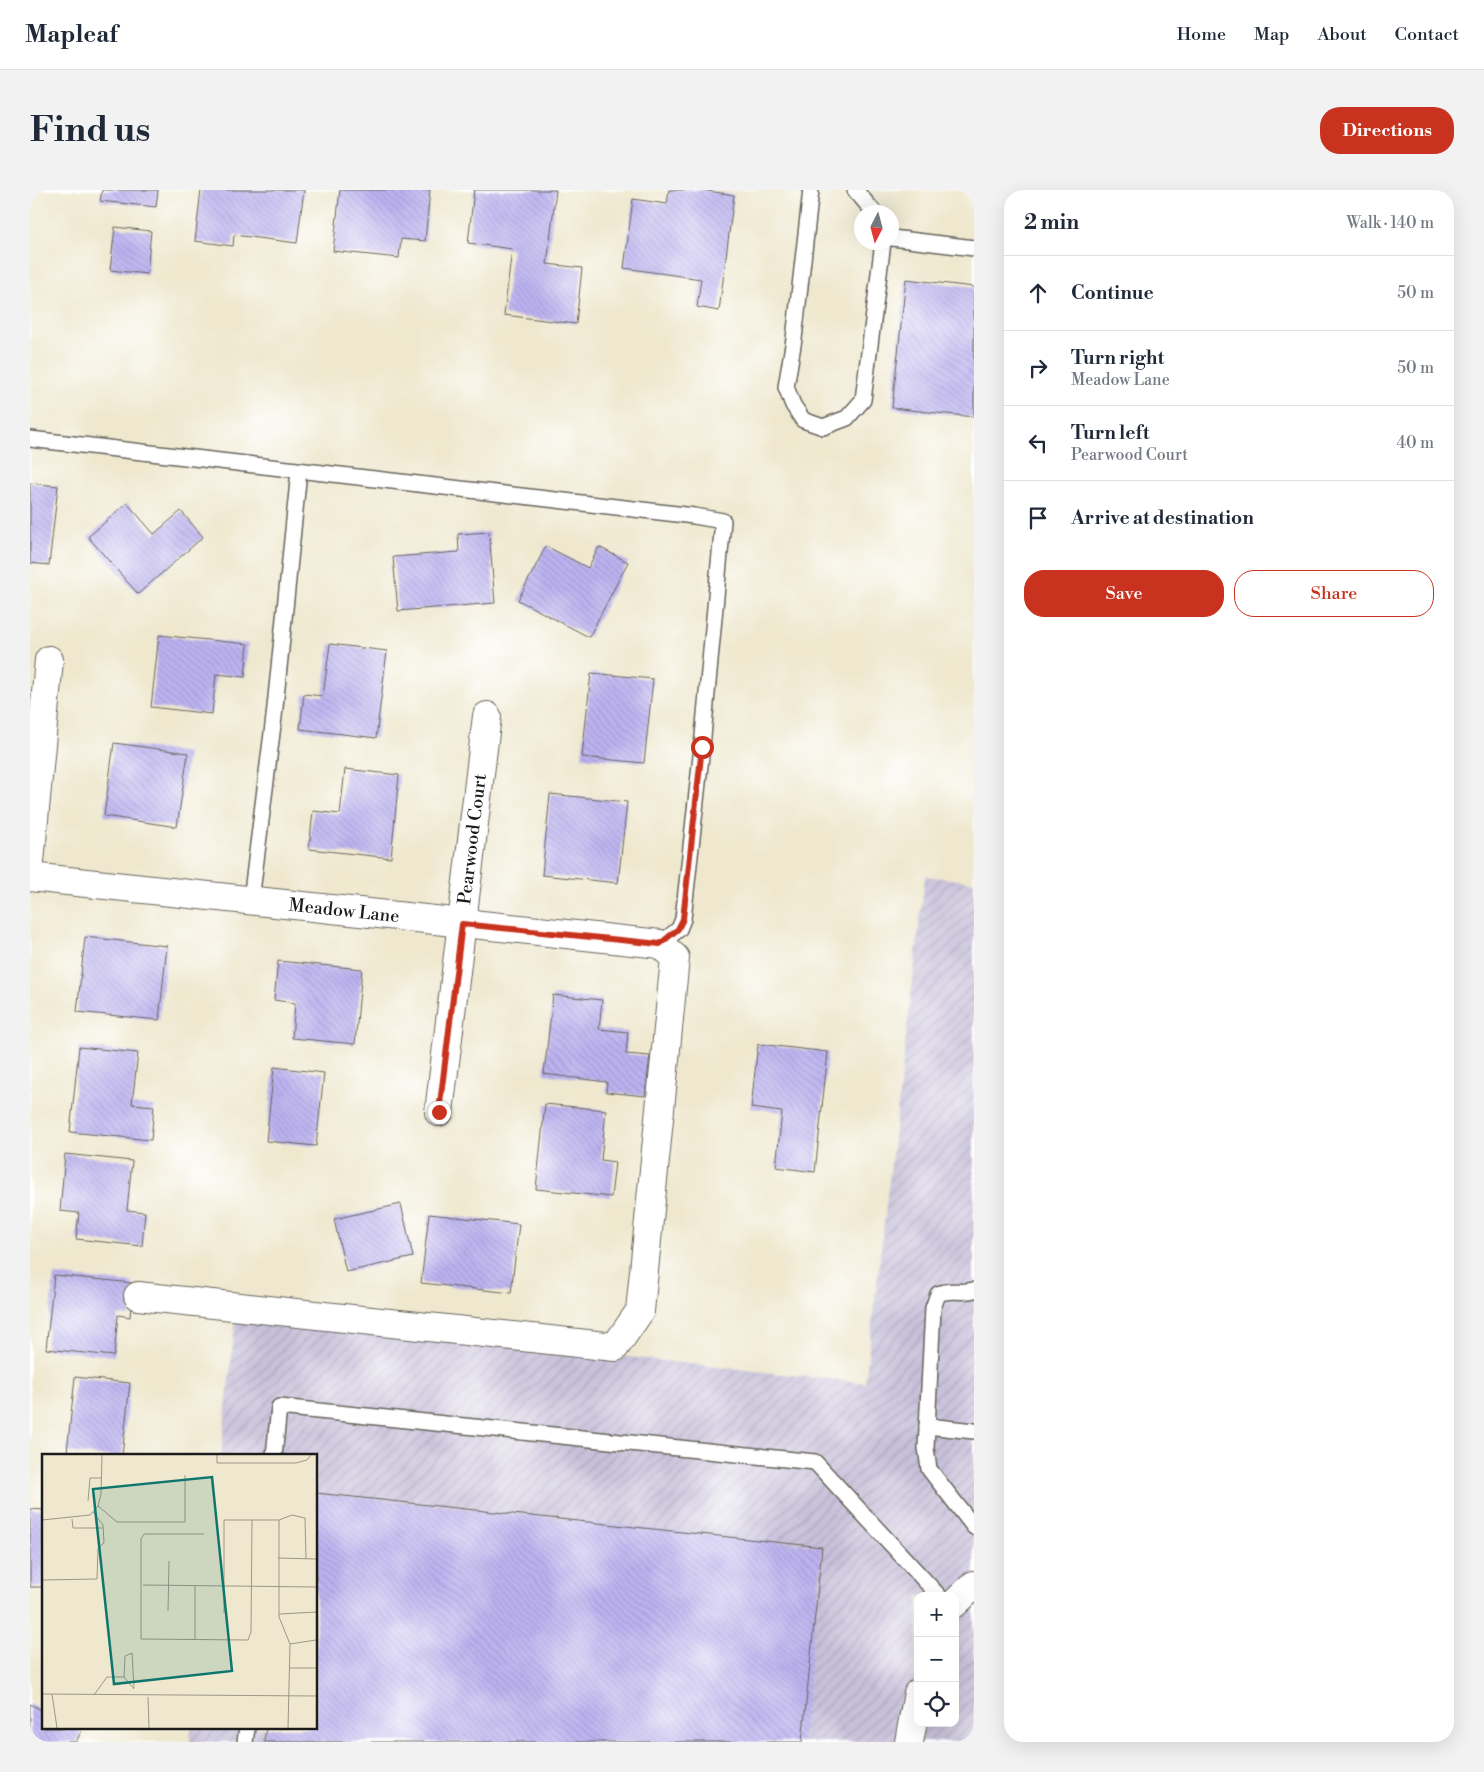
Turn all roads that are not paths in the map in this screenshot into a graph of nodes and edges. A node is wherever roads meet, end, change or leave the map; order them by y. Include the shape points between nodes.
1 (811, 190) edge
2 (855, 190) edge
3 (868, 205) edge
4 (899, 240) edge
5 (974, 248) edge
6 (882, 250) edge
7 (30, 439) edge
8 (299, 471) junction
9 (49, 660) dead end
10 (487, 716) dead end
11 (30, 862) edge
12 (30, 877) edge
13 (251, 900) junction
14 (462, 924) junction
15 (660, 944) junction
16 (439, 1112) dead end
17 (974, 1290) edge
18 (138, 1296) dead end
19 (927, 1426) junction
20 (974, 1430) edge
21 (274, 1454) edge
22 (974, 1527) edge
23 (974, 1585) edge
24 (936, 1592) edge
25 (959, 1599) edge
26 (914, 1718) edge
27 (910, 1742) edge

1 - 6 lane via 786,387 803,420 823,426 847,418 863,400
2 - 3 lane
4 - 5 lane
7 - 8 lane
8 - 13 lane
8 - 15 lane via 723,521 683,919 678,929
9 - 11 street
10 - 14 street, Pearwood Court
12 - 13 street, Meadow Lane
13 - 14 street, Meadow Lane
14 - 15 street, Meadow Lane
14 - 16 street, Pearwood Court
15 - 18 street via 675,958 640,1310 614,1347
17 - 19 lane via 947,1290 938,1294 933,1308
19 - 20 lane
19 - 22 lane via 929,1469
21 - 24 lane via 279,1407 815,1462
23 - 25 street
26 - 27 street

